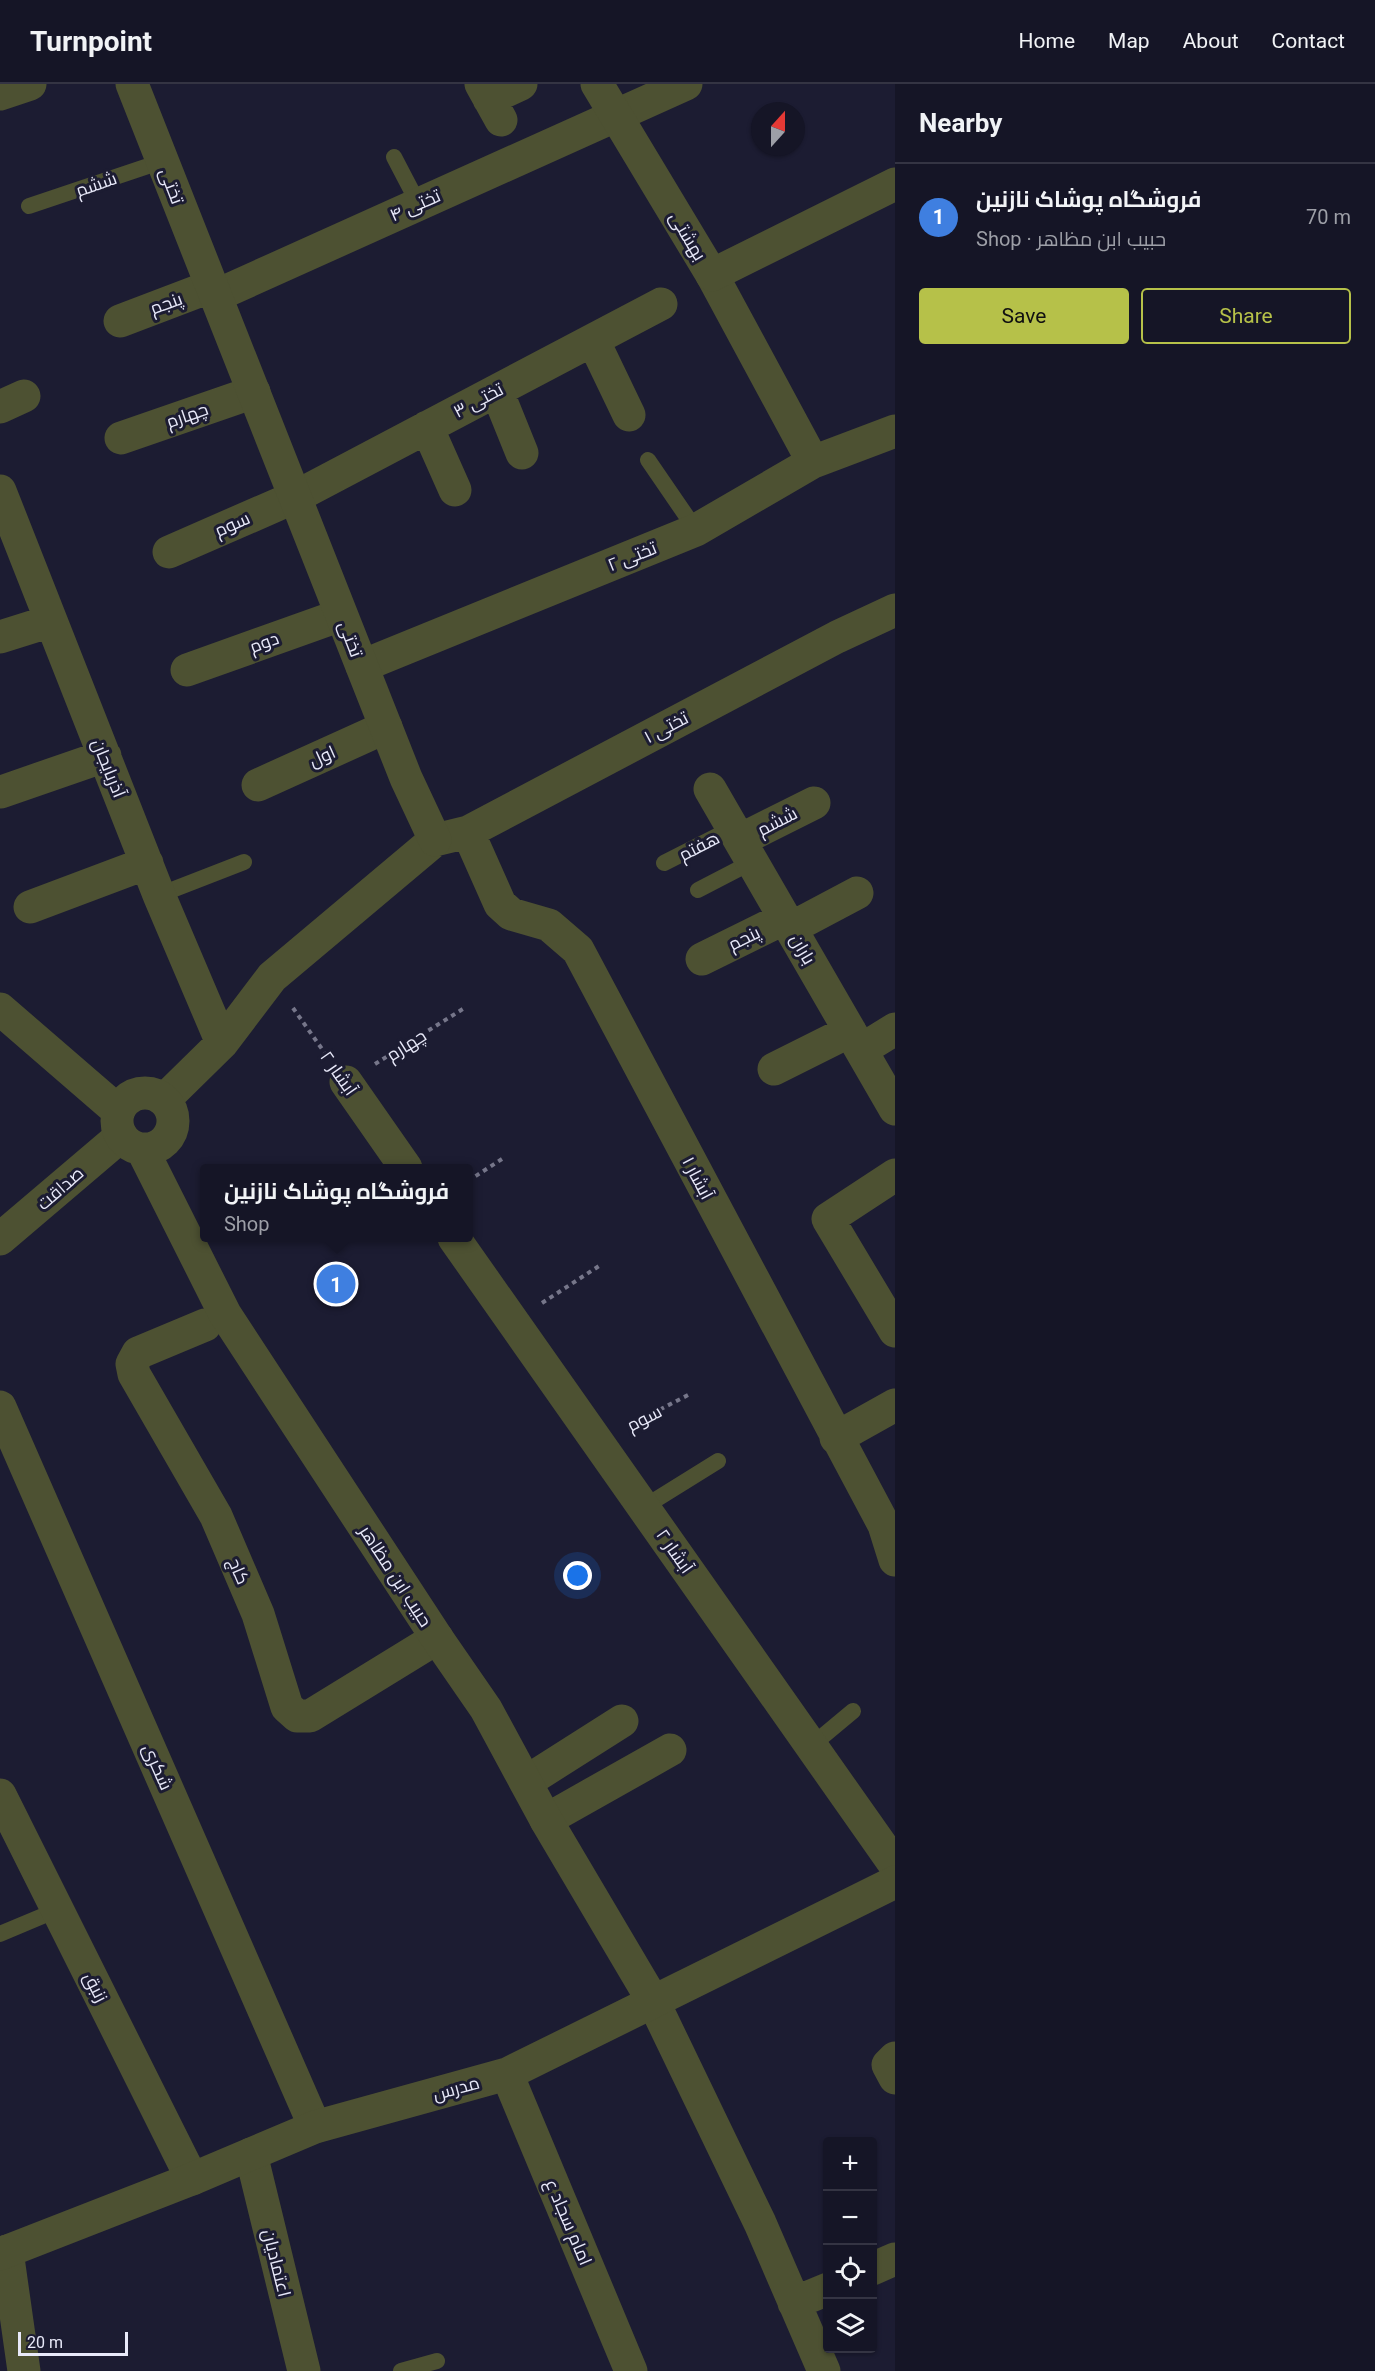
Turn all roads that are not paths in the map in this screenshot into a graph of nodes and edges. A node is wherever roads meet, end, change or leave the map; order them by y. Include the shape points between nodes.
1 (30, 84) edge
2 (132, 84) edge
3 (521, 84) edge
4 (597, 84) edge
5 (686, 84) edge
6 (0, 94) edge
7 (490, 101) edge
8 (615, 115) junction
9 (394, 156) dead end
10 (163, 161) junction
11 (895, 184) edge
12 (418, 204) junction
13 (29, 206) dead end
14 (712, 275) junction
15 (213, 291) junction
16 (661, 304) dead end
17 (120, 321) dead end
18 (593, 340) junction
19 (496, 390) junction
20 (254, 392) junction
21 (629, 415) dead end
22 (427, 427) junction
23 (895, 430) edge
24 (121, 438) dead end
25 (522, 453) dead end
26 (648, 460) dead end
27 (813, 462) junction
28 (0, 490) edge
29 (455, 490) dead end
30 (295, 496) junction
31 (696, 530) junction
32 (169, 552) dead end
33 (12, 554) edge
34 (895, 610) edge
35 (341, 615) junction
36 (51, 621) junction
37 (0, 637) edge
38 (362, 666) junction
39 (187, 670) dead end
40 (386, 728) junction
41 (105, 756) junction
42 (258, 785) dead end
43 (710, 789) dead end
44 (1, 792) edge
45 (814, 803) dead end
46 (468, 832) junction
47 (435, 840) junction
48 (742, 844) junction
49 (244, 862) dead end
50 (147, 863) junction
51 (664, 863) dead end
52 (698, 890) dead end
53 (857, 893) dead end
54 (159, 895) junction
55 (30, 907) dead end
56 (788, 923) junction
57 (702, 958) dead end
58 (0, 1009) edge
59 (895, 1029) edge
60 (855, 1040) junction
61 (222, 1043) junction
62 (774, 1069) dead end
63 (345, 1082) road end
64 (164, 1100) junction
65 (895, 1109) edge
66 (127, 1132) junction
67 (403, 1164) edge
68 (895, 1175) edge
69 (0, 1239) edge
70 (457, 1242) edge
71 (891, 1318) edge
72 (205, 1325) dead end
73 (895, 1404) edge
74 (0, 1407) edge
75 (836, 1438) junction
76 (718, 1461) dead end
77 (644, 1508) junction
78 (895, 1560) edge
79 (437, 1638) junction
80 (853, 1711) dead end
81 (622, 1721) dead end
82 (812, 1746) junction
83 (670, 1750) dead end
84 (526, 1782) junction
85 (4, 1814) edge
86 (546, 1820) junction
87 (895, 1865) edge
88 (895, 1882) edge
89 (57, 1910) junction
90 (0, 1934) edge
91 (653, 2001) junction
92 (895, 2058) edge
93 (507, 2074) junction
94 (895, 2078) edge
95 (315, 2127) junction
96 (251, 2154) junction
97 (192, 2179) junction
98 (4, 2252) edge
99 (895, 2259) edge
100 (877, 2267) edge
101 (823, 2291) edge
102 (794, 2303) junction
103 (437, 2361) dead end
104 (24, 2371) edge
105 (303, 2371) edge
106 (401, 2371) edge
107 (631, 2371) edge
108 (824, 2371) edge

1 - 6 street
2 - 10 street, تختی
3 - 7 street
4 - 8 street, بهشتی
5 - 8 street, تختی ۴
8 - 12 street, تختی ۴
8 - 14 street, بهشتی
9 - 12 lane
10 - 13 lane, ششم
10 - 15 street, تختی
11 - 14 street, بهشتی
12 - 15 street, تختی ۴
14 - 27 street
15 - 17 street, پنجم
15 - 20 street, تختی
16 - 18 street, تختی ۳
18 - 19 street, تختی ۳
18 - 21 street
19 - 22 street, تختی ۳
19 - 25 street
20 - 24 street, چهارم
20 - 30 street, تختی
22 - 29 street
22 - 30 street, تختی ۳
23 - 27 street, تختی ۲
26 - 31 lane
27 - 31 street, تختی ۲
28 - 33 street, آذربایجان
30 - 32 street, سوم
30 - 35 street, تختی
31 - 38 street, تختی ۲
33 - 36 street, آذربایجان
34 - 46 street, تختی ۱
35 - 38 street, تختی
35 - 39 street, دوم
36 - 37 street
36 - 41 street, آذربایجان
38 - 40 street, تختی
40 - 42 street, اول
40 - 47 street, تختی
41 - 44 street
41 - 50 street, آذربایجان
43 - 48 street, باران
45 - 48 street, ششم
46 - 47 street, تختی ۱
46 - 75 street, آبشار ۱ via 500,904 512,914 549,925 578,950
47 - 61 street via 272,977
48 - 51 lane, هفتم
48 - 52 lane
48 - 56 street, باران
49 - 54 lane
50 - 54 street, آذربایجان
50 - 55 street
53 - 56 street
54 - 61 street, آذربایجان
56 - 57 street, پنجم
56 - 60 street, باران
58 - 66 street, حبیب ابن مظاهر
59 - 60 street
60 - 62 street
60 - 65 street, باران
61 - 64 street
63 - 67 street, آبشار ۲
64 - 66 street via 144,1092 124,1101
64 - 66 street via 173,1118 168,1137 152,1148
66 - 69 street, صداقت
66 - 79 street, حبیب ابن مظاهر via 225,1314
68 - 71 street via 828,1219
70 - 77 street, آبشار ۲
72 - 79 street, کاج via 138,1353 132,1364 134,1374 216,1516 258,1614 287,1707 297,1716 310,1716
73 - 75 street
74 - 95 street, شکری
75 - 78 street, آبشار ۱ via 884,1525
76 - 77 lane
77 - 82 street, آبشار ۲
79 - 84 street, حبیب ابن مظاهر via 486,1708
80 - 82 lane
81 - 84 street
82 - 87 street, آبشار ۲
83 - 86 street
84 - 86 street, حبیب ابن مظاهر
85 - 89 street, زنبق
86 - 91 street, حبیب ابن مظاهر
88 - 91 street, مدرس
89 - 90 lane
89 - 97 street, زنبق
91 - 93 street, مدرس
91 - 102 street, حبیب ابن مظاهر via 760,2223
92 - 94 street via 888,2065
93 - 95 street, مدرس
93 - 107 street, امام سجاد ع
95 - 96 street, مدرس
96 - 97 street, مدرس
96 - 105 street, اعتمادیان
97 - 98 street, مدرس
98 - 104 street
99 - 100 street
101 - 102 street
102 - 108 street, حبیب ابن مظاهر
103 - 106 lane

